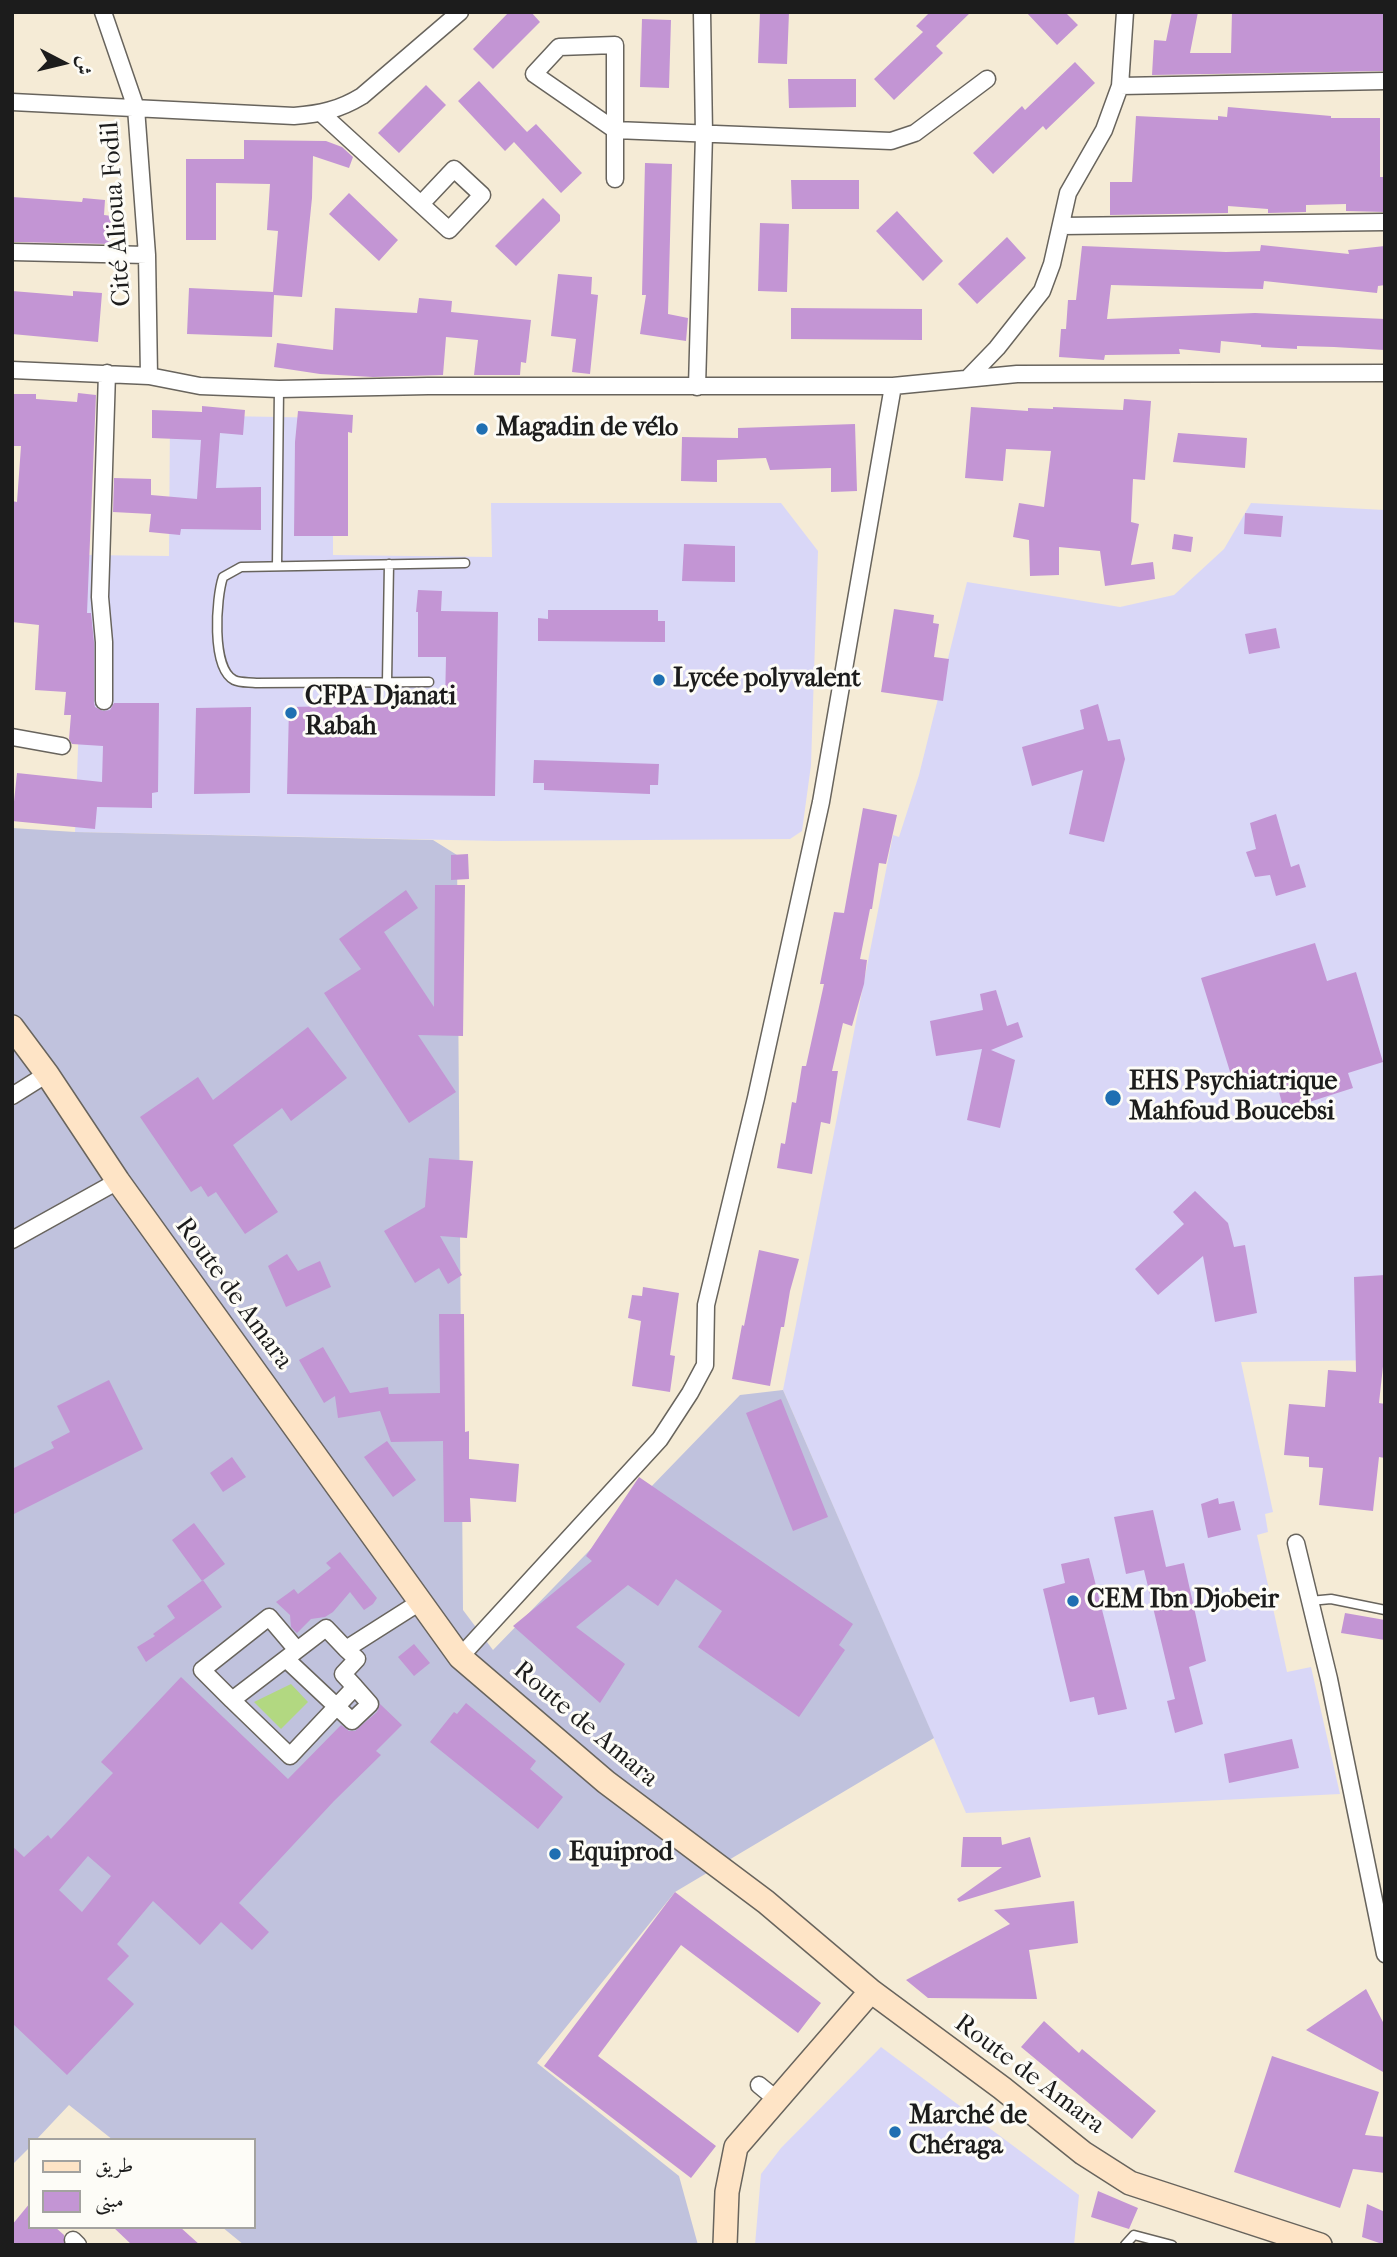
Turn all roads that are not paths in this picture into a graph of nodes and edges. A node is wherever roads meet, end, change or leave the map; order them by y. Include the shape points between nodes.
1 (103, 12) edge
2 (460, 12) edge
3 (702, 12) edge
4 (1125, 12) edge
5 (986, 79) dead end
6 (1385, 81) edge
7 (1120, 86) junction
8 (12, 102) edge
9 (136, 108) junction
10 (322, 114) junction
11 (615, 130) junction
12 (704, 134) junction
13 (615, 179) dead end
14 (421, 204) dead end
15 (1385, 222) edge
16 (1061, 226) junction
17 (12, 252) edge
18 (147, 255) junction
19 (12, 370) edge
20 (107, 373) junction
21 (1385, 373) edge
22 (149, 376) junction
23 (968, 378) junction
24 (893, 386) junction
25 (697, 387) junction
26 (279, 389) junction
27 (465, 563) dead end
28 (389, 564) junction
29 (277, 566) junction
30 (387, 682) junction
31 (429, 682) dead end
32 (104, 701) dead end
33 (12, 737) edge
34 (62, 746) dead end
35 (12, 1027) edge
36 (47, 1074) junction
37 (12, 1096) edge
38 (118, 1181) junction
39 (12, 1240) edge
40 (1296, 1543) dead end
41 (1310, 1601) junction
42 (420, 1602) junction
43 (1385, 1610) edge
44 (346, 1649) junction
45 (292, 1654) junction
46 (460, 1657) junction
47 (232, 1700) junction
48 (337, 1707) junction
49 (1385, 1954) edge
50 (871, 1991) junction
51 (725, 2245) edge
52 (1125, 2245) edge
53 (1172, 2245) edge
54 (1320, 2245) edge

1 - 9 street, Cité Alioua Fodil
2 - 10 street via 362,96
3 - 12 street
4 - 7 street
5 - 12 street via 915,133 891,141
6 - 7 street
7 - 16 street via 1104,130 1068,193
8 - 9 street
9 - 10 street
9 - 18 street, Cité Alioua Fodil
10 - 14 street
11 - 11 street via 534,74 559,47 615,45
11 - 12 street
11 - 13 street
12 - 25 street
15 - 16 street
16 - 23 street via 1042,291
17 - 18 street
18 - 22 street, Cité Alioua Fodil
19 - 20 street
20 - 22 street
20 - 32 street via 100,597
21 - 23 street
22 - 26 street via 200,386
23 - 24 street
24 - 25 street
24 - 46 street via 821,802 706,1305 705,1364 660,1439
25 - 26 street
26 - 29 lane
27 - 28 lane
28 - 29 lane
28 - 30 lane
29 - 30 lane via 241,567 223,577 218,590 218,656 225,672 235,681 256,683
30 - 31 lane
33 - 34 street
35 - 36 street, Route de Amara
36 - 37 street
36 - 38 street, Route de Amara
38 - 39 street
38 - 42 street, Route de Amara
40 - 41 street
41 - 43 lane via 1331,1599
41 - 49 street
42 - 44 street
42 - 46 street, Route de Amara
44 - 45 street via 326,1628
44 - 48 street via 357,1659 343,1674 370,1704 352,1721
45 - 47 street
45 - 47 street via 269,1617 202,1670
45 - 48 street
46 - 50 street, Route de Amara via 606,1782 766,1902
47 - 48 street via 290,1756
50 - 51 street via 768,2092 736,2147 727,2192
50 - 54 street, Route de Amara via 1083,2153 1130,2183
52 - 53 lane via 1134,2235

